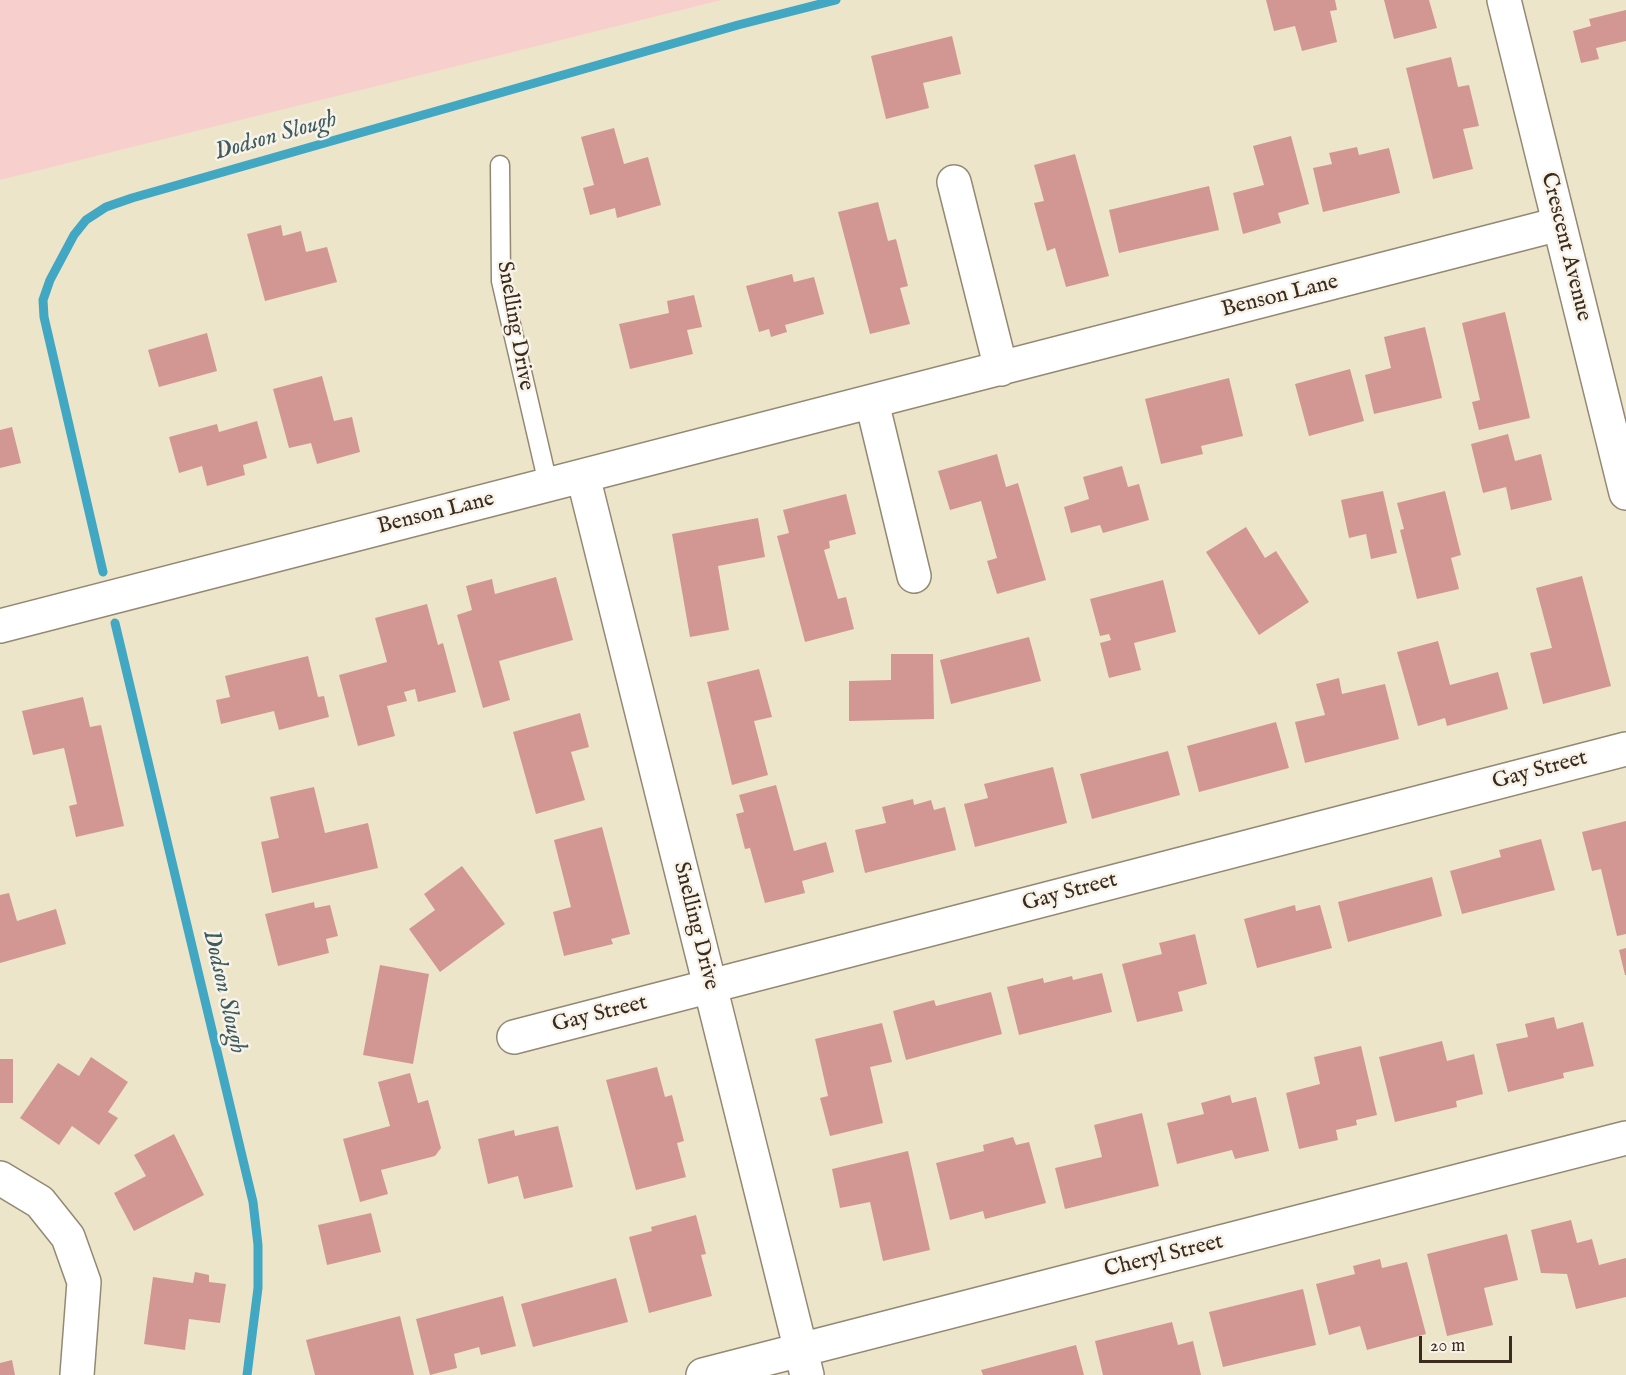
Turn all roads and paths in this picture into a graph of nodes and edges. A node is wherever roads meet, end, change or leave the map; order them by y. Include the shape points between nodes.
1 (1504, 0) edge
2 (500, 165) dead end
3 (954, 182) dead end
4 (1559, 224) junction
5 (1001, 369) junction
6 (872, 402) junction
7 (583, 476) junction
8 (548, 484) junction
9 (1626, 493) edge
10 (915, 576) dead end
11 (0, 626) edge
12 (1626, 749) edge
13 (711, 987) junction
14 (514, 1037) dead end
15 (1626, 1138) edge
16 (0, 1178) edge
17 (804, 1363) edge
18 (77, 1375) edge
19 (703, 1375) edge

1 - 4 street, Crescent Avenue
2 - 8 lane, Snelling Drive via 501,281
3 - 5 street
4 - 5 street, Benson Lane
4 - 9 street, Crescent Avenue
5 - 6 street, Benson Lane
6 - 7 street, Benson Lane
6 - 10 street
7 - 8 street, Benson Lane
7 - 13 street, Snelling Drive
8 - 11 street, Benson Lane
12 - 13 street, Gay Street
13 - 14 street, Gay Street
13 - 17 street, Snelling Drive
15 - 17 street, Cheryl Street
16 - 18 street via 40,1202 68,1237 84,1282
17 - 19 street, Cheryl Street

